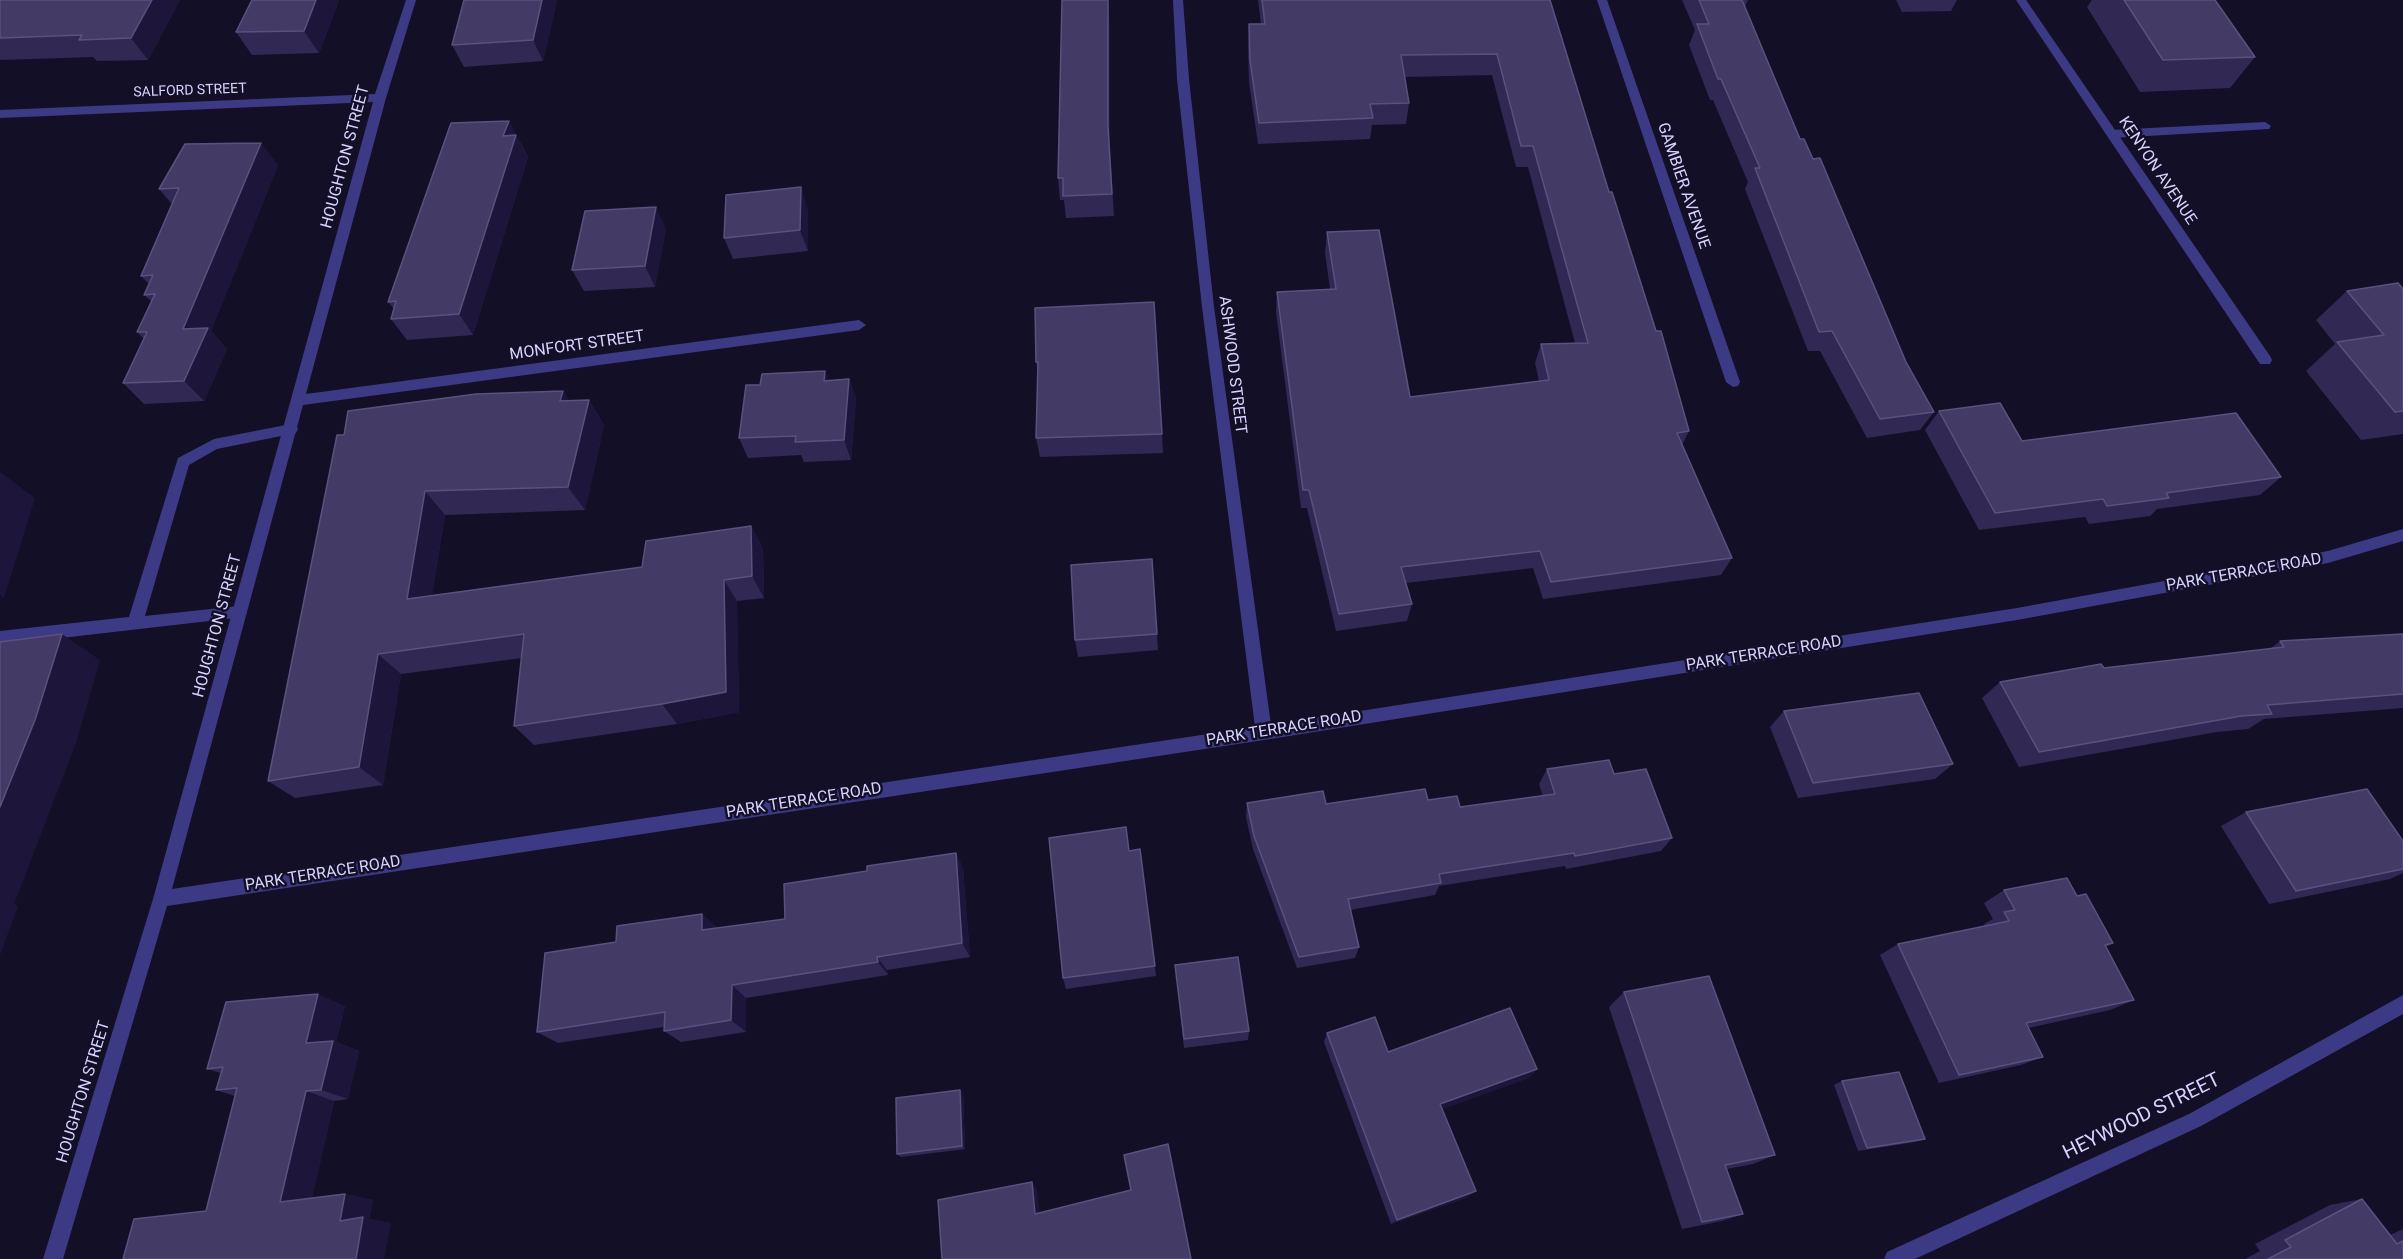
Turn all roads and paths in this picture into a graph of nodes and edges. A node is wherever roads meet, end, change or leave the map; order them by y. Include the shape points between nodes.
1 (411, 0) edge
2 (1178, 0) edge
3 (1602, 0) edge
4 (2021, 0) edge
5 (380, 98) junction
6 (0, 114) edge
7 (2265, 126) dead end
8 (2112, 134) junction
9 (859, 325) dead end
10 (2265, 360) dead end
11 (1733, 382) dead end
12 (299, 400) junction
13 (291, 429) junction
14 (2403, 535) edge
15 (239, 612) junction
16 (135, 623) junction
17 (0, 638) edge
18 (1264, 733) junction
19 (161, 899) junction
20 (2403, 1004) edge
21 (53, 1259) edge
22 (1894, 1259) edge

1 - 5 street, HOUGHTON STREET
2 - 18 street, ASHWOOD STREET via 1208,306
3 - 11 street, GAMBIER AVENUE
4 - 8 street, KENYON AVENUE
5 - 6 street, SALFORD STREET
5 - 12 street, HOUGHTON STREET
7 - 8 street
8 - 10 street, KENYON AVENUE
9 - 12 street, MONFORT STREET
12 - 13 street, HOUGHTON STREET
13 - 15 street, HOUGHTON STREET
13 - 16 street via 214,444 183,462
14 - 18 street, PARK TERRACE ROAD via 2328,557 2017,614
15 - 16 street
15 - 19 street, HOUGHTON STREET
16 - 17 street
18 - 19 street, PARK TERRACE ROAD
19 - 21 street, HOUGHTON STREET
20 - 22 street, HEYWOOD STREET via 2195,1120

